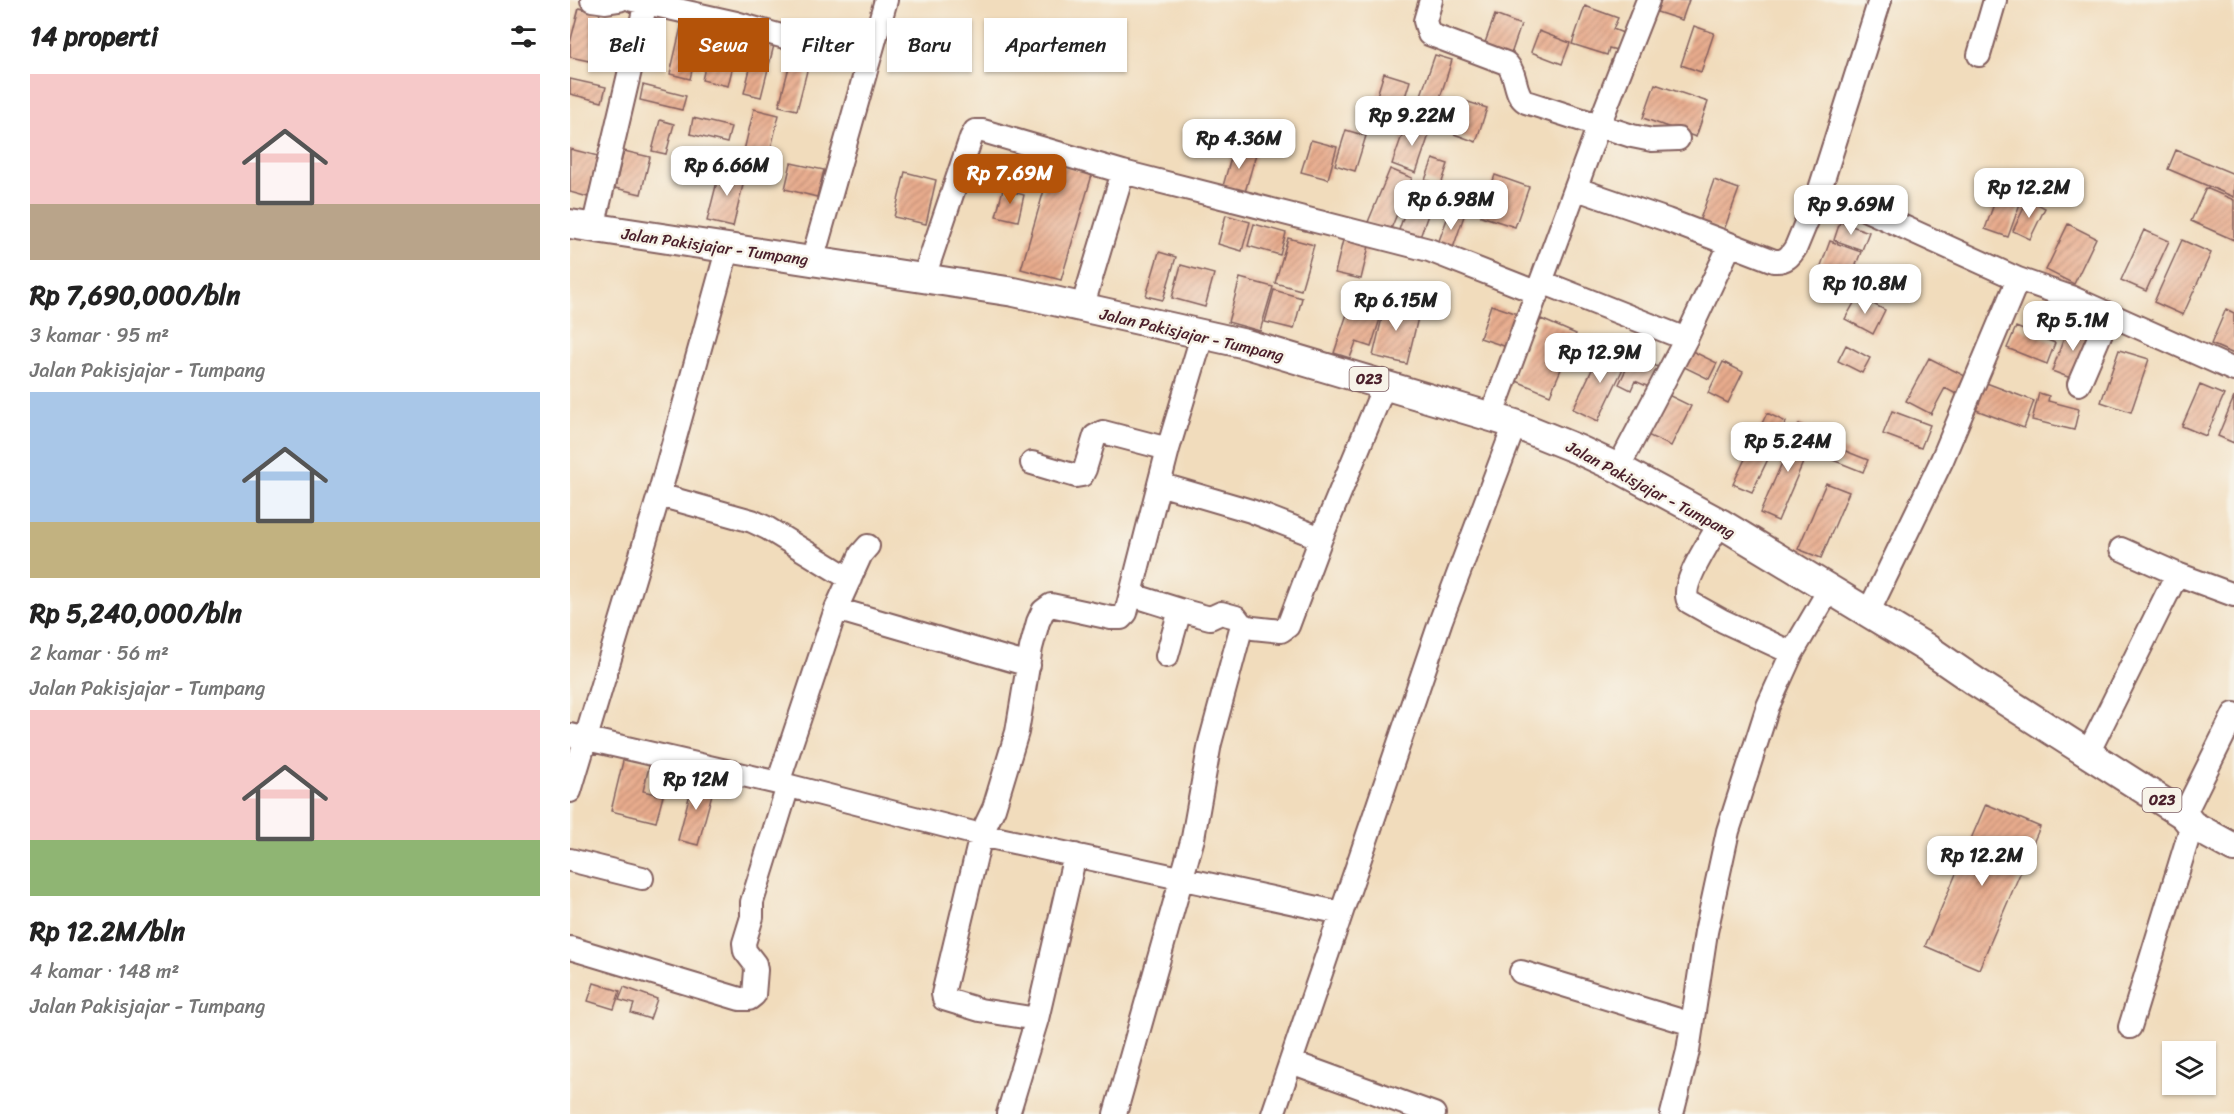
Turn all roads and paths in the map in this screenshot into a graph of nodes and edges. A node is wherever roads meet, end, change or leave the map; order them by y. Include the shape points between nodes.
1 (592, 0) edge
2 (619, 0) edge
3 (886, 0) edge
4 (1431, 0) edge
5 (1648, 0) edge
6 (1880, 0) edge
7 (1995, 0) edge
8 (639, 1) edge
9 (781, 36) edge
10 (875, 37) edge
11 (1979, 55) dead end
12 (865, 72) edge
13 (1599, 125) junction
14 (1678, 139) dead end
15 (1123, 172) junction
16 (1577, 189) junction
17 (1820, 189) junction
18 (582, 226) edge
19 (1730, 244) junction
20 (728, 247) junction
21 (812, 261) junction
22 (924, 277) junction
23 (2018, 279) junction
24 (1540, 288) junction
25 (1082, 308) junction
26 (2109, 314) junction
27 (1203, 333) junction
28 (1686, 339) junction
29 (2234, 370) edge
30 (1385, 384) junction
31 (2079, 384) dead end
32 (1503, 420) junction
33 (1168, 449) junction
34 (1032, 463) dead end
35 (1618, 468) junction
36 (1159, 484) junction
37 (659, 495) junction
38 (1720, 523) junction
39 (1321, 538) junction
40 (868, 546) dead end
41 (2121, 549) dead end
42 (2177, 574) junction
43 (850, 579) junction
44 (1829, 590) junction
45 (1132, 595) junction
46 (2234, 595) edge
47 (836, 609) junction
48 (1180, 610) junction
49 (1868, 613) junction
50 (1242, 625) junction
51 (1792, 653) junction
52 (1167, 656) dead end
53 (1029, 664) junction
54 (2234, 714) edge
55 (578, 737) edge
56 (2088, 753) junction
57 (783, 785) junction
58 (570, 791) edge
59 (2188, 820) junction
60 (981, 835) junction
61 (2234, 848) edge
62 (1075, 855) junction
63 (570, 860) edge
64 (642, 878) dead end
65 (1182, 879) junction
66 (1341, 913) junction
67 (570, 948) edge
68 (1521, 972) dead end
69 (1036, 1019) junction
70 (1692, 1024) junction
71 (2130, 1027) dead end
72 (1292, 1062) junction
73 (1008, 1114) edge
74 (1115, 1114) edge
75 (1273, 1114) edge
76 (1434, 1114) edge
77 (1672, 1114) edge

1 - 2 street
3 - 10 street
4 - 13 street via 1425,21 1429,34 1506,63 1519,95 1526,102
5 - 13 street
6 - 17 street
7 - 11 street
8 - 9 street
8 - 18 street
12 - 21 street
13 - 14 street via 1642,139
13 - 16 street
15 - 22 street via 990,132 975,131
15 - 24 street via 1429,250
15 - 25 street
16 - 19 street
16 - 24 street
17 - 19 street via 1796,247 1785,260 1774,261
17 - 23 street
18 - 20 main road, Jalan Pakisjajar - Tumpang / 023
19 - 28 street
20 - 21 main road, Jalan Pakisjajar - Tumpang / 023
20 - 37 street
21 - 22 main road, Jalan Pakisjajar - Tumpang / 023
22 - 25 main road, Jalan Pakisjajar - Tumpang / 023
23 - 26 street
23 - 49 street via 1942,460
24 - 28 street
24 - 32 street
25 - 27 main road, Jalan Pakisjajar - Tumpang / 023
26 - 29 street
26 - 31 street
27 - 30 main road, Jalan Pakisjajar - Tumpang / 023
27 - 33 street
28 - 35 street
30 - 32 main road, Jalan Pakisjajar - Tumpang / 023
30 - 39 street
32 - 35 main road, Jalan Pakisjajar - Tumpang / 023
32 - 66 street via 1441,620
33 - 34 street via 1103,432 1095,436 1082,475
33 - 36 street
35 - 38 main road, Jalan Pakisjajar - Tumpang / 023
36 - 39 street via 1251,511
36 - 45 street
37 - 43 street via 760,525
37 - 55 street
38 - 44 main road, Jalan Pakisjajar - Tumpang / 023
38 - 51 street via 1687,583 1686,597 1723,621
39 - 50 street via 1288,626 1281,631
40 - 43 street
41 - 42 street
42 - 46 street
42 - 56 street
43 - 47 street
44 - 49 main road, Jalan Pakisjajar - Tumpang / 023
44 - 51 street
45 - 48 street
45 - 53 street via 1121,618 1046,607 1038,622
47 - 53 street
47 - 57 street
48 - 50 street via 1210,618 1221,613 1236,617
48 - 52 street
49 - 56 main road, Jalan Pakisjajar - Tumpang / 023
50 - 65 street via 1210,743
51 - 70 street via 1761,726 1728,831 1706,932
53 - 60 street via 1017,732 994,808
54 - 59 street
55 - 57 street
55 - 58 street
56 - 59 main road, Jalan Pakisjajar - Tumpang / 023
57 - 60 street
57 - 67 street via 744,943 756,970 754,995 749,999
59 - 61 main road, Jalan Pakisjajar - Tumpang / 023
59 - 71 street
60 - 62 street
60 - 69 street via 944,999 980,1010
62 - 65 street
62 - 69 street
63 - 64 street
65 - 66 street
65 - 74 street
66 - 72 street
68 - 70 street
69 - 73 street
70 - 77 street
72 - 75 street
72 - 76 street

